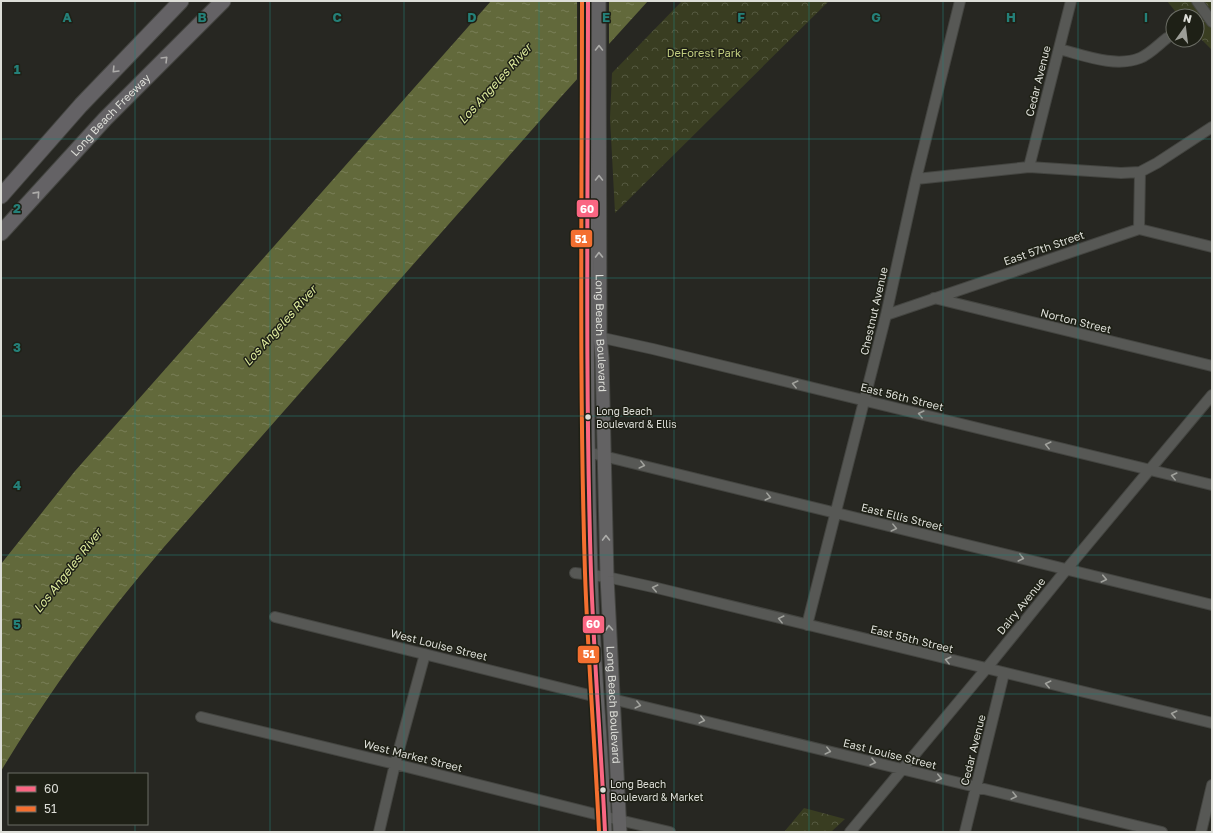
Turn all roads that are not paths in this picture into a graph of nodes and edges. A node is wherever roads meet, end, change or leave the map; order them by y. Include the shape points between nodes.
1 (181, 1) edge
2 (588, 1) edge
3 (599, 1) edge
4 (960, 1) edge
5 (1070, 1) edge
6 (1197, 1) edge
7 (222, 3) edge
8 (1212, 22) edge
9 (1165, 40) edge
10 (1059, 49) junction
11 (1212, 127) edge
12 (1029, 167) junction
13 (1140, 172) junction
14 (916, 179) junction
15 (1, 196) edge
16 (1139, 229) junction
17 (1, 233) edge
18 (1212, 247) edge
19 (934, 298) junction
20 (886, 315) junction
21 (593, 336) junction
22 (1212, 366) edge
23 (1212, 395) edge
24 (864, 400) junction
25 (587, 452) junction
26 (604, 456) junction
27 (1150, 470) junction
28 (1212, 485) edge
29 (835, 513) junction
30 (1066, 570) junction
31 (575, 573) dead end
32 (591, 575) junction
33 (607, 577) junction
34 (1212, 605) edge
35 (275, 617) dead end
36 (807, 625) junction
37 (425, 654) junction
38 (986, 669) junction
39 (1004, 673) junction
40 (597, 696) junction
41 (612, 699) junction
42 (201, 717) dead end
43 (1212, 723) edge
44 (395, 764) junction
45 (902, 769) junction
46 (1212, 785) edge
47 (976, 787) junction
48 (604, 817) junction
49 (619, 826) edge
50 (379, 832) edge
51 (605, 832) edge
52 (670, 832) edge
53 (850, 832) edge
54 (965, 832) edge
55 (1162, 832) edge
56 (1201, 832) edge

1 -> 15 highway via 81,105
2 - 21 main road, Long Beach Boulevard via 587,239
21 -> 3 main road, Long Beach Boulevard via 599,232
4 - 14 street, Chestnut Avenue
5 - 10 street, Cedar Avenue
6 - 8 street
17 -> 7 highway, Long Beach Freeway via 105,119
9 - 10 street via 1140,58 1121,63
10 - 12 street, Cedar Avenue
11 - 13 street
12 - 13 street
12 - 14 street
13 - 16 street
14 - 20 street, Chestnut Avenue
16 - 18 street
16 - 19 street, East 57th Street
19 - 20 street, East 57th Street
19 - 22 street, Norton Street
20 - 24 street, Chestnut Avenue
24 -> 21 street, East 56th Street
21 - 25 main road, Long Beach Boulevard
21 - 26 main road, Long Beach Boulevard via 602,358
23 - 27 street, Dairy Avenue
27 -> 24 street, East 56th Street
24 - 29 street, Chestnut Avenue
25 - 26 street, East Ellis Street
25 - 32 main road, Long Beach Boulevard
26 -> 29 street, East Ellis Street
33 -> 26 main road, Long Beach Boulevard
28 -> 27 street, East 56th Street
27 - 30 street, Dairy Avenue
29 -> 30 street, East Ellis Street
29 - 36 street, Chestnut Avenue
30 -> 34 street, East Ellis Street
30 - 38 street, Dairy Avenue
31 - 32 street, East 55th Street
32 - 33 street, East 55th Street
32 - 40 main road, Long Beach Boulevard
36 -> 33 street, East 55th Street
41 -> 33 main road, Long Beach Boulevard
35 - 37 street, West Louise Street
38 -> 36 street, East 55th Street
37 - 40 street, West Louise Street
37 - 44 street
38 - 39 street, East 55th Street
38 - 45 street, Dairy Avenue
43 -> 39 street, East 55th Street
39 - 47 street, Cedar Avenue
40 - 48 main road, Long Beach Boulevard
41 -> 45 street, East Louise Street
41 - 49 main road, Long Beach Boulevard
42 - 44 street, West Market Street
44 - 48 street, West Market Street
44 - 50 street
45 -> 47 street, East Louise Street
45 - 53 street, Dairy Avenue
46 - 56 street
47 - 54 street, Cedar Avenue
47 -> 55 street, East Louise Street
48 - 49 street, West Market Street
48 - 51 main road, Long Beach Boulevard
49 - 52 street, West Market Street

